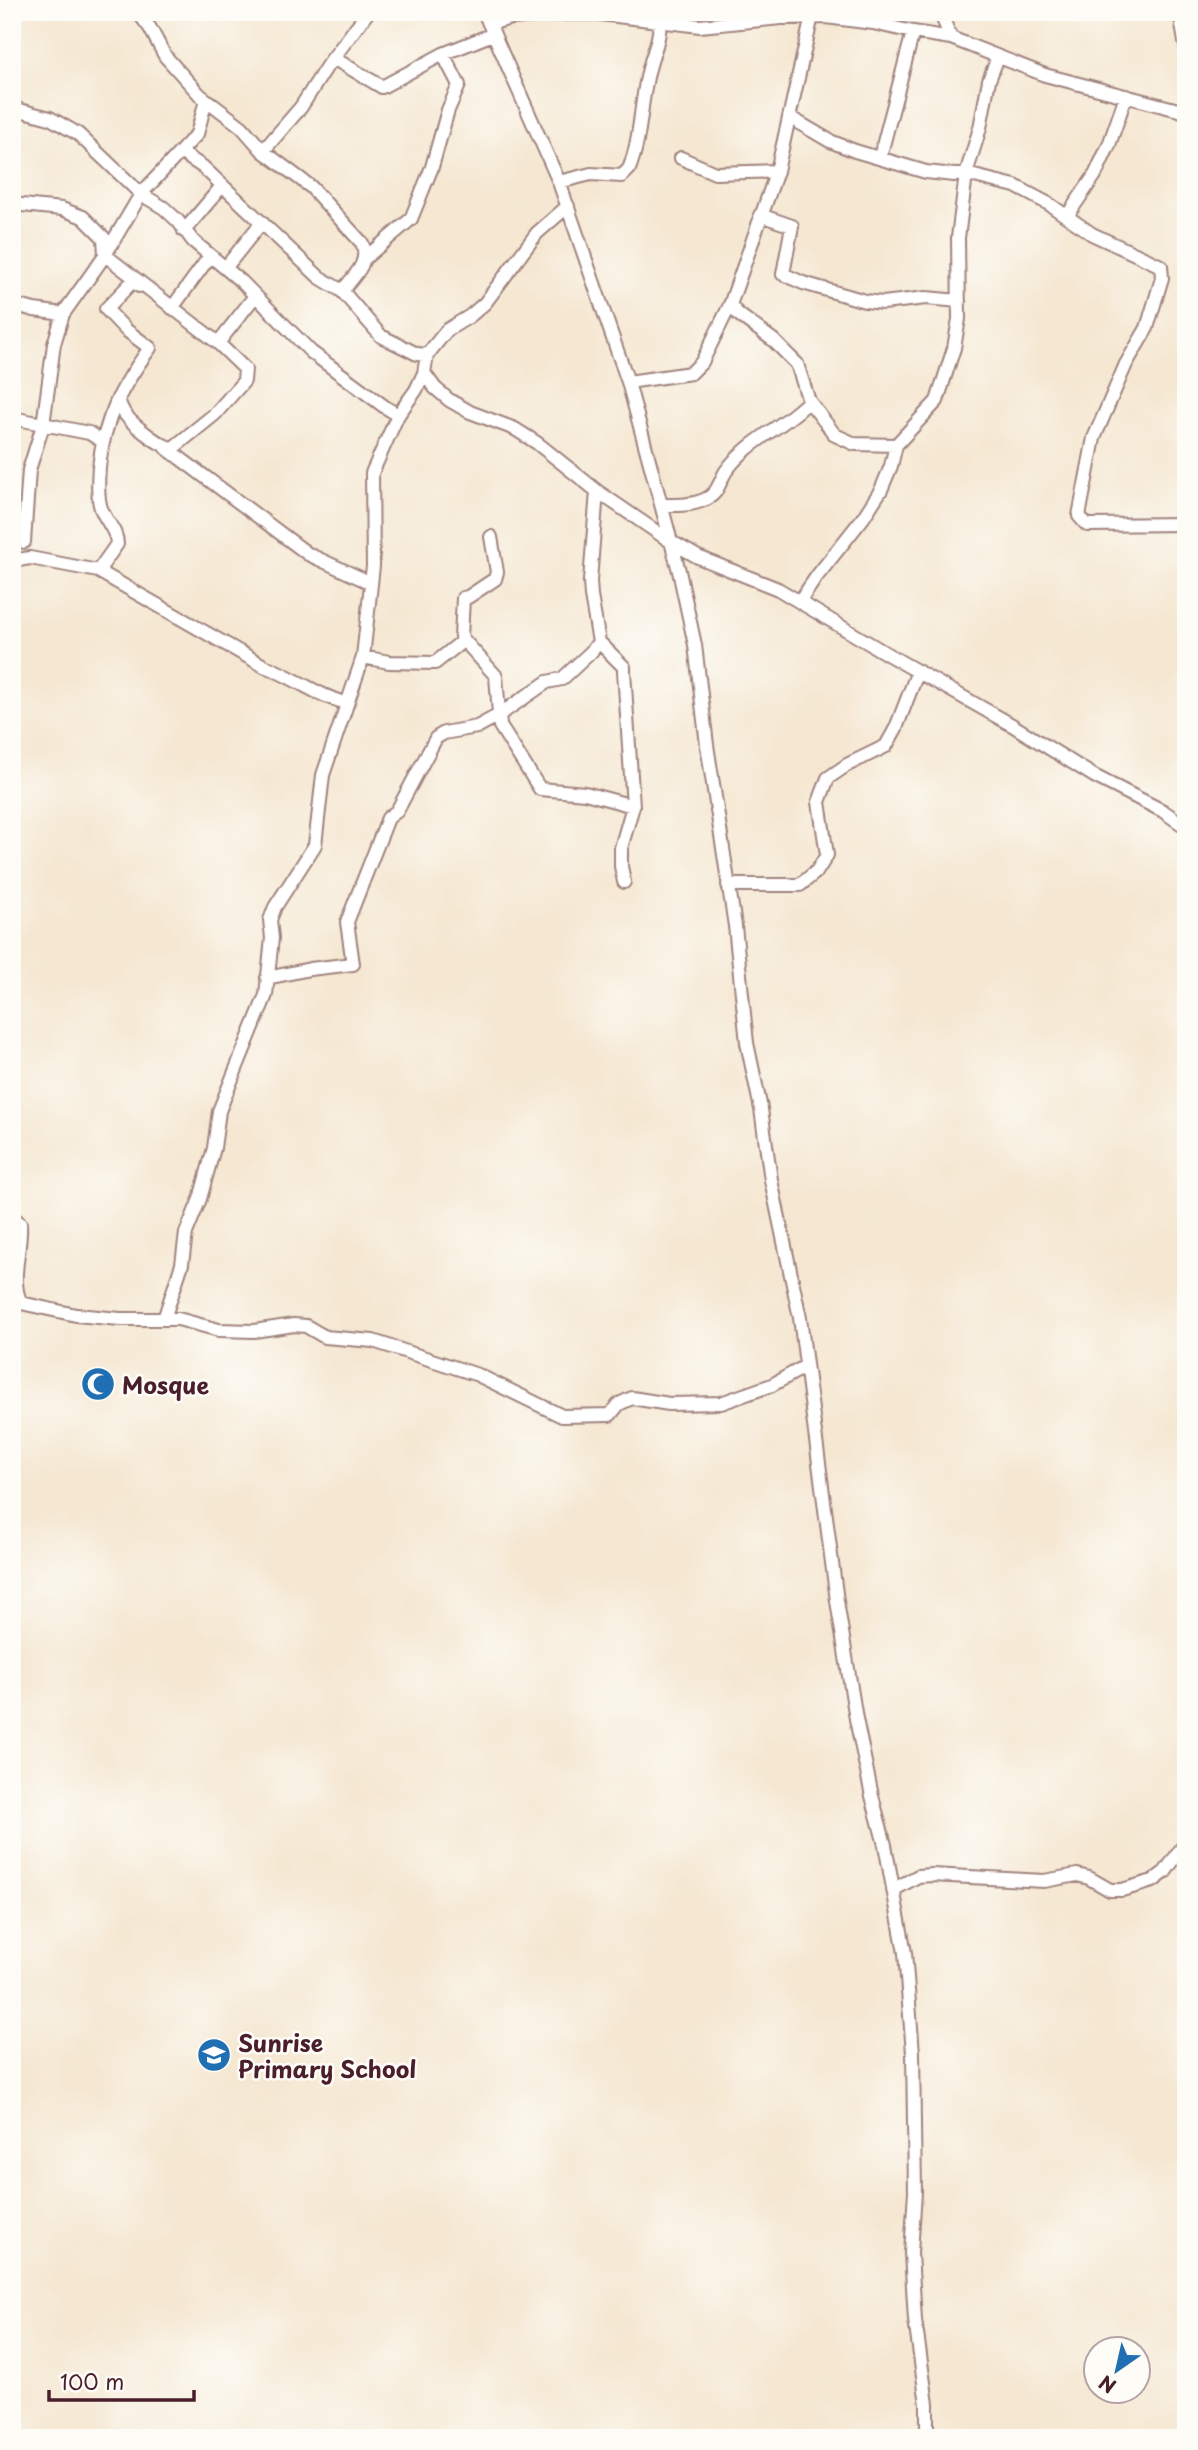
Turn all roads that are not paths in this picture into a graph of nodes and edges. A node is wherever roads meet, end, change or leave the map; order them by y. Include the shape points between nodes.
1 (138, 12) edge
2 (368, 12) edge
3 (940, 12) edge
4 (1181, 12) edge
5 (812, 16) junction
6 (658, 17) edge
7 (489, 23) edge
8 (913, 32) junction
9 (951, 38) junction
10 (1186, 42) edge
11 (443, 54) junction
12 (998, 57) junction
13 (333, 58) junction
14 (1126, 96) junction
15 (206, 100) junction
16 (12, 108) edge
17 (1186, 112) edge
18 (789, 117) junction
19 (264, 151) junction
20 (180, 152) junction
21 (880, 157) junction
22 (681, 159) dead end
23 (777, 171) junction
24 (966, 174) junction
25 (559, 182) junction
26 (222, 186) junction
27 (141, 194) junction
28 (12, 204) edge
29 (568, 206) junction
30 (760, 215) junction
31 (1067, 216) junction
32 (262, 222) junction
33 (184, 231) junction
34 (105, 256) junction
35 (210, 256) junction
36 (364, 259) junction
37 (226, 267) junction
38 (342, 291) junction
39 (255, 296) junction
40 (959, 301) junction
41 (12, 304) edge
42 (730, 305) junction
43 (172, 307) junction
44 (63, 314) junction
45 (218, 343) junction
46 (427, 355) junction
47 (424, 373) junction
48 (628, 383) junction
49 (118, 398) junction
50 (809, 401) junction
51 (398, 415) junction
52 (12, 418) edge
53 (43, 425) junction
54 (102, 439) junction
55 (896, 445) junction
56 (163, 446) junction
57 (597, 491) junction
58 (661, 505) junction
59 (1186, 524) edge
60 (491, 537) dead end
61 (670, 541) junction
62 (24, 542) dead end
63 (12, 561) edge
64 (98, 571) junction
65 (371, 583) junction
66 (800, 601) junction
67 (464, 640) junction
68 (599, 642) junction
69 (363, 657) junction
70 (918, 671) junction
71 (347, 703) junction
72 (499, 715) junction
73 (633, 806) junction
74 (1186, 827) edge
75 (624, 883) dead end
76 (728, 885) junction
77 (267, 978) junction
78 (12, 1217) edge
79 (164, 1319) junction
80 (806, 1366) junction
81 (1186, 1842) edge
82 (893, 1890) junction
83 (927, 2438) edge

1 - 15 street via 171,63
2 - 13 street
3 - 9 street
4 - 10 street
5 - 6 street via 700,26 673,25
5 - 8 street
5 - 18 street
6 - 7 street via 562,14
6 - 25 street via 629,169 622,176 591,174
7 - 11 street
7 - 25 street
8 - 9 street
8 - 21 street
9 - 12 street
11 - 13 street via 382,87
11 - 36 street via 459,85 432,167 411,219
12 - 14 street via 1045,75
12 - 24 street
13 - 19 street
14 - 17 street
14 - 31 street via 1096,175
15 - 19 street
15 - 20 street via 197,134
16 - 27 street via 68,127
18 - 21 street via 830,141
18 - 23 street
19 - 36 street via 337,215 362,243
20 - 26 street
20 - 27 street
21 - 24 street via 935,174
22 - 23 street via 715,173
23 - 30 street
24 - 31 street via 1015,186
24 - 40 street via 958,238
25 - 29 street
26 - 32 street
26 - 33 street
27 - 33 street via 164,208
27 - 34 street
28 - 34 street via 62,209 82,218 104,238
29 - 46 street via 537,233 485,303 447,330
29 - 48 street
30 - 40 street via 792,226 783,274 803,283 883,303 926,298
30 - 42 street
31 - 59 street via 1092,234 1161,266 1162,278 1147,328 1094,438 1079,516 1087,525
32 - 37 street
32 - 38 street via 319,277
33 - 35 street
34 - 43 street
34 - 44 street
35 - 37 street
35 - 43 street
36 - 38 street
37 - 39 street
38 - 46 street via 381,336 417,355
39 - 45 street
39 - 51 street via 311,352
40 - 55 street via 954,348 937,401
41 - 44 street
42 - 48 street via 702,362 691,373
42 - 50 street via 797,364
43 - 45 street
43 - 49 street via 132,281 106,309 150,348
44 - 53 street via 54,344
45 - 56 street via 245,369 244,381 185,440 173,448
46 - 47 street
47 - 51 street
47 - 57 street via 449,400 515,429
48 - 58 street
49 - 54 street
49 - 56 street via 128,418
50 - 55 street via 843,440
50 - 58 street via 758,438 706,500
51 - 65 street via 372,473
52 - 53 street
53 - 54 street
53 - 62 street via 29,470
54 - 64 street via 97,483 100,504 117,544
55 - 66 street via 881,490
56 - 65 street via 308,554
57 - 61 street
57 - 68 street via 590,581
58 - 61 street
60 - 67 street via 497,572 490,583 463,598
61 - 66 street
61 - 76 street via 695,645
63 - 64 street via 30,558
64 - 71 street via 264,666
65 - 69 street
66 - 70 street
67 - 69 street via 435,663
67 - 72 street via 496,676
68 - 72 street via 562,678 547,682
68 - 73 street via 625,671
69 - 71 street
70 - 74 street
70 - 76 street via 886,746 828,778 819,802 827,855 817,871 800,884
71 - 77 street via 323,775 315,845 270,920
72 - 73 street via 505,735 540,789 585,793
72 - 77 street via 477,727 436,738 397,811 388,818 347,922 353,964
73 - 75 street via 621,848
76 - 80 street via 747,1042
77 - 79 street via 266,995 219,1111 214,1148
78 - 79 street via 20,1223 15,1281 21,1303 76,1315
79 - 80 street via 219,1330 306,1326 324,1337 373,1341 478,1375 562,1416 610,1416 632,1398 669,1404 721,1403
80 - 82 street via 856,1719
81 - 82 street via 1165,1872 1153,1881 1122,1890 1110,1890 1077,1875 1044,1881 925,1875
82 - 83 street via 905,1953 912,2053 915,2192 911,2253

